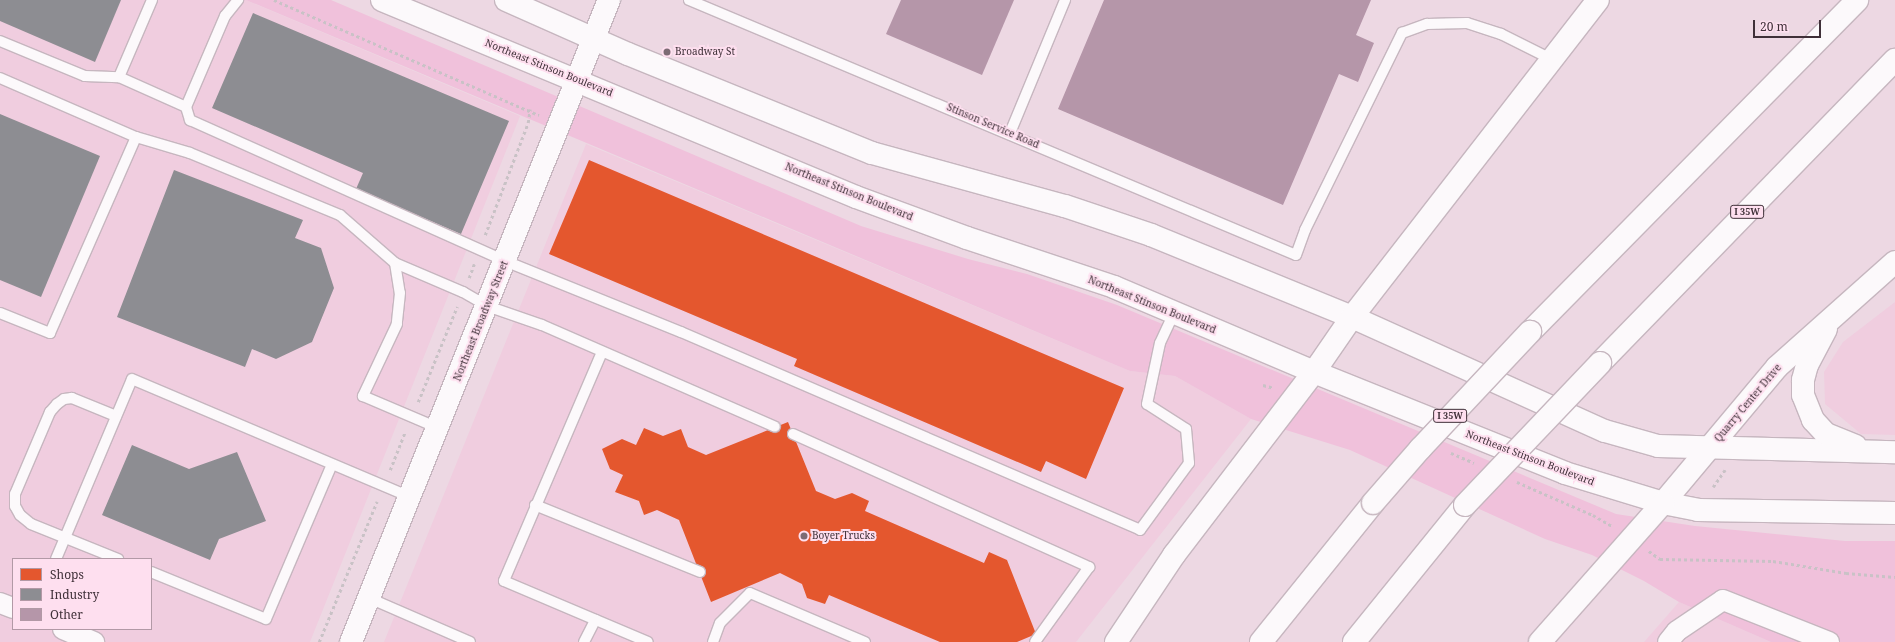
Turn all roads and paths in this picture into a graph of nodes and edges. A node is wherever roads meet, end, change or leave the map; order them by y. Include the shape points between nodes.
1 (152, 0) edge
2 (238, 0) edge
3 (274, 0) edge
4 (382, 0) edge
5 (506, 0) edge
6 (609, 0) edge
7 (689, 0) edge
8 (1065, 0) edge
9 (1598, 0) edge
10 (1835, 0) edge
11 (1857, 0) edge
12 (594, 37) junction
13 (0, 40) edge
14 (1551, 59) junction
15 (1895, 60) edge
16 (119, 77) junction
17 (0, 78) edge
18 (577, 80) junction
19 (186, 107) junction
20 (530, 109) junction
21 (536, 114) dead end
22 (1010, 133) junction
23 (136, 137) junction
24 (1690, 168) junction
25 (480, 249) junction
26 (505, 261) junction
27 (1895, 262) edge
28 (394, 263) junction
29 (463, 292) junction
30 (487, 306) junction
31 (0, 313) edge
32 (1174, 313) junction
33 (1352, 317) junction
34 (1832, 317) junction
35 (602, 352) junction
36 (1314, 372) junction
37 (116, 416) junction
38 (411, 417) junction
39 (775, 427) dead end
40 (438, 428) junction
41 (793, 434) dead end
42 (1709, 448) junction
43 (1868, 451) junction
44 (1446, 452) dead end
45 (1895, 452) edge
46 (332, 464) junction
47 (1476, 464) dead end
48 (1726, 468) dead end
49 (1512, 480) dead end
50 (384, 485) junction
51 (1711, 491) dead end
52 (410, 497) junction
53 (1663, 503) junction
54 (535, 505) junction
55 (1895, 513) edge
56 (1613, 527) dead end
57 (65, 538) junction
58 (1644, 548) dead end
59 (56, 558) edge
60 (115, 558) edge
61 (152, 572) edge
62 (700, 572) dead end
63 (1895, 577) edge
64 (369, 598) junction
65 (0, 603) edge
66 (12, 608) edge
67 (595, 620) junction
68 (65, 630) edge
69 (94, 642) edge
70 (319, 642) edge
71 (351, 642) edge
72 (470, 642) edge
73 (584, 642) edge
74 (648, 642) edge
75 (713, 642) edge
76 (865, 642) edge
77 (1035, 642) edge
78 (1116, 642) edge
79 (1261, 642) edge
80 (1354, 642) edge
81 (1540, 642) edge
82 (1668, 642) edge
83 (1829, 642) edge

1 - 16 lane
2 - 19 lane via 225,16
3 - 20 path
4 - 18 main road, Northeast Stinson Boulevard
5 - 12 main road
6 - 12 main road, Northeast Broadway Street
7 - 22 lane, Stinson Service Road
8 - 22 lane
9 - 14 main road
10 - 24 main road
11 - 24 main road, I 35W
12 - 18 main road, Northeast Broadway Street
12 - 33 main road via 872,153 1065,206 1151,235
13 - 16 lane via 85,76
14 - 22 lane, Stinson Service Road via 1501,34 1467,22 1427,24 1402,33 1305,230 1296,255
14 - 33 main road
15 - 80 main road, I 35W, bridge via 1465,505
16 - 19 lane
17 - 23 lane
18 - 26 main road, Northeast Broadway Street
18 - 32 main road, Northeast Stinson Boulevard via 856,197 967,238 1114,287
19 - 25 lane via 190,120
20 - 21 path
20 - 25 path via 528,123
23 - 28 lane via 190,153 340,215
23 - 31 lane via 50,333
24 - 79 main road, I 35W, bridge via 1420,449
25 - 26 lane
25 - 29 path
26 - 30 main road, Northeast Broadway Street
26 - 32 lane via 680,332 1140,530 1189,462 1186,429 1147,404 1160,343
27 - 34 main road, Quarry Center Drive
28 - 29 lane
28 - 38 lane via 400,293 397,324 363,396
29 - 30 lane
29 - 38 path
30 - 35 lane via 528,319
30 - 40 main road, Northeast Broadway Street
32 - 36 main road, Northeast Stinson Boulevard
33 - 36 main road
33 - 42 main road via 1605,431 1658,446
34 - 42 main road, Quarry Center Drive via 1777,367
34 - 43 main road via 1807,365 1803,395 1810,415 1826,434
35 - 39 lane
35 - 54 lane
36 - 53 main road, Northeast Stinson Boulevard via 1565,473
36 - 78 main road via 1174,555
37 - 46 lane via 132,379
37 - 57 lane
37 - 57 lane via 72,398 64,399 57,404 50,412 15,494 14,506 31,524
38 - 40 lane
38 - 50 path
40 - 52 main road, Northeast Broadway Street
41 - 77 lane via 1089,567
42 - 43 main road
42 - 53 main road, Quarry Center Drive
43 - 45 main road
44 - 47 path
46 - 50 lane
46 - 61 lane via 266,619
48 - 51 path
49 - 56 path via 1593,515
50 - 52 lane
50 - 70 path
52 - 64 main road, Northeast Broadway Street
53 - 55 main road, Northeast Stinson Boulevard via 1698,510
53 - 81 main road, Quarry Center Drive
54 - 62 lane
54 - 67 lane via 504,581
57 - 59 lane
57 - 60 lane
58 - 63 path via 1660,559 1773,562 1846,573
64 - 71 main road, Northeast Broadway Street
64 - 72 lane
65 - 66 street
67 - 73 lane
67 - 74 lane
68 - 69 street
75 - 76 lane via 720,623 745,591
82 - 83 street via 1677,631 1723,600

